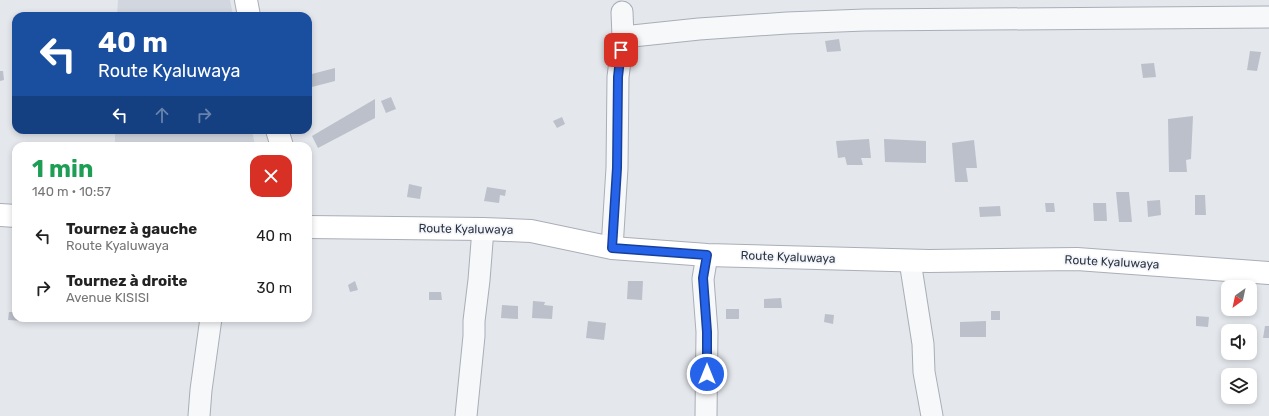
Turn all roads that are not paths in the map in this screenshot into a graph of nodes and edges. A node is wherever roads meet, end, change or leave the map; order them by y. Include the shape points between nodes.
1 (246, 0) edge
2 (248, 12) edge
3 (622, 12) dead end
4 (1269, 17) edge
5 (623, 37) junction
6 (0, 215) edge
7 (12, 216) edge
8 (312, 227) edge
9 (483, 229) junction
10 (612, 248) junction
11 (707, 255) junction
12 (910, 261) junction
13 (1269, 273) edge
14 (210, 322) edge
15 (199, 416) edge
16 (466, 416) edge
17 (706, 416) edge
18 (932, 416) edge

1 - 2 street
3 - 5 street
4 - 5 street via 865,20 763,24
5 - 10 street via 618,77 617,168
6 - 7 street
8 - 9 street, Route Kyaluwaya
9 - 10 street, Route Kyaluwaya via 531,231
9 - 16 street
10 - 11 street, Route Kyaluwaya
11 - 12 street, Route Kyaluwaya
11 - 17 street via 703,278 707,332
12 - 13 street, Route Kyaluwaya via 1077,259
12 - 18 street
14 - 15 street

